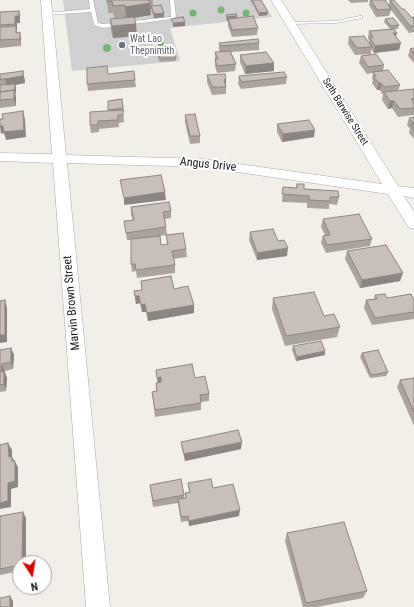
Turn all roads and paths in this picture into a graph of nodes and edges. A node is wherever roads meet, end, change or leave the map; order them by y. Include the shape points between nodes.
1 (91, 0) edge
2 (172, 0) edge
3 (276, 0) edge
4 (47, 7) edge
5 (93, 10) junction
6 (360, 17) dead end
7 (290, 23) junction
8 (0, 157) edge
9 (60, 158) junction
10 (393, 190) junction
11 (414, 193) edge
12 (414, 224) edge
13 (98, 607) edge

1 - 5 lane
2 - 5 lane via 174,17 165,19 102,26 96,24
3 - 7 street, Seth Barwise Street
4 - 5 lane
4 - 9 street, Marvin Brown Street
6 - 7 lane via 336,22
7 - 10 street, Seth Barwise Street
8 - 9 street, Angus Drive
9 - 10 street, Angus Drive via 203,163
9 - 13 street, Marvin Brown Street
10 - 11 street, Angus Drive
10 - 12 street, Seth Barwise Street

